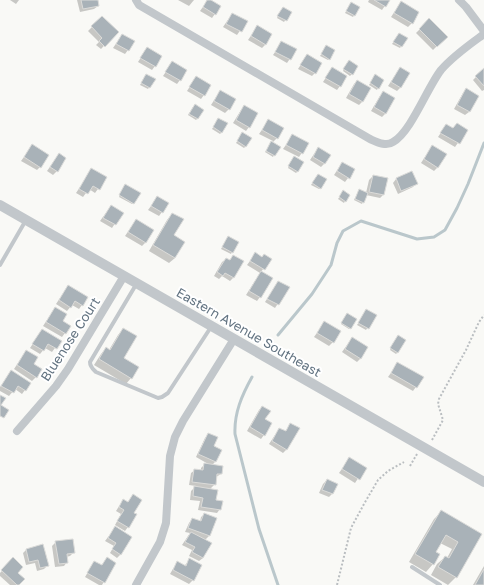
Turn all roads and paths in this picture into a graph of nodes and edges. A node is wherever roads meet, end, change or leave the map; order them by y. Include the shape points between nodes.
1 (136, 0) edge
2 (459, 0) edge
3 (484, 31) edge
4 (484, 34) edge
5 (0, 205) edge
6 (26, 220) junction
7 (0, 265) edge
8 (124, 276) junction
9 (137, 283) junction
10 (484, 315) edge
11 (212, 326) junction
12 (234, 338) junction
13 (17, 431) dead end
14 (425, 448) junction
15 (404, 462) dead end
16 (484, 482) edge
17 (412, 567) dead end
18 (136, 585) edge
19 (337, 585) edge
20 (440, 585) edge

1 - 4 street via 139,5 370,139 384,144 393,143 404,133 442,70
2 - 3 street
5 - 6 street, Eastern Avenue Southeast
6 - 7 lane
6 - 8 street, Eastern Avenue Southeast
8 - 9 street, Eastern Avenue Southeast
8 - 13 street, Bluenose Court via 68,369
9 - 11 street, Eastern Avenue Southeast
9 - 11 lane via 90,362 96,372 158,398 162,397 168,393
10 - 14 path via 439,399 443,420
11 - 12 street, Eastern Avenue Southeast
12 - 14 street, Eastern Avenue Southeast
12 - 18 street via 175,437 170,456 166,523 160,542
14 - 16 street, Eastern Avenue Southeast
15 - 19 path via 378,480 364,504 351,528
17 - 20 lane

